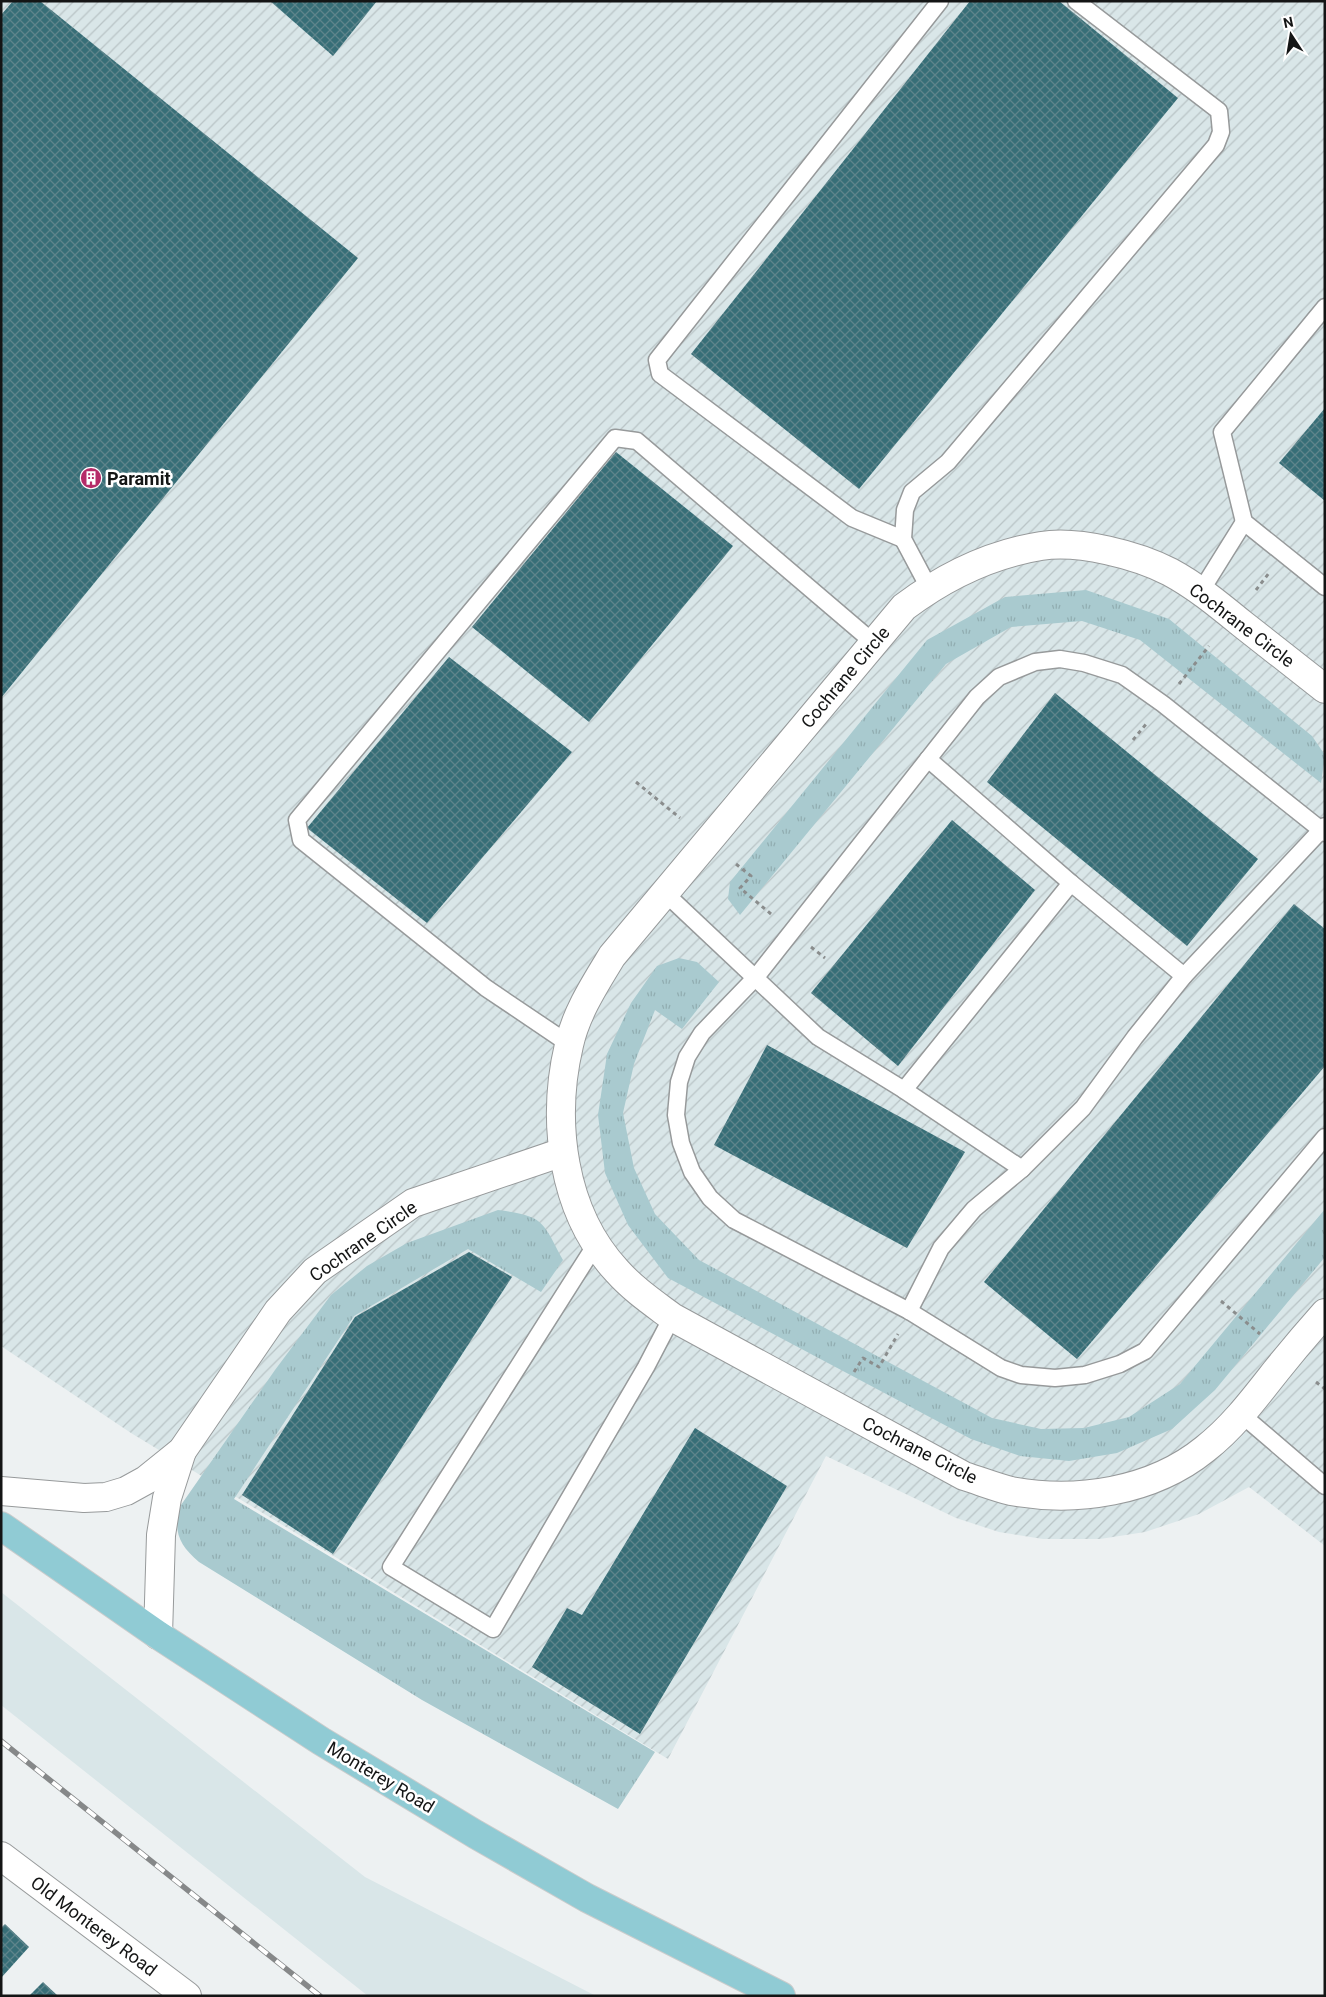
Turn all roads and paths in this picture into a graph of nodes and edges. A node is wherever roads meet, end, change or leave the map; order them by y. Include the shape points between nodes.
1 (940, 1) edge
2 (1076, 1) edge
3 (1325, 307) edge
4 (1244, 522) junction
5 (903, 539) junction
6 (1274, 566) dead end
7 (1325, 587) edge
8 (929, 588) junction
9 (1256, 590) dead end
10 (1201, 591) junction
11 (874, 643) junction
12 (1209, 646) dead end
13 (1178, 685) dead end
14 (1325, 689) edge
15 (1149, 721) dead end
16 (1133, 740) dead end
17 (928, 760) junction
18 (636, 782) dead end
19 (680, 818) dead end
20 (1324, 830) edge
21 (736, 864) dead end
22 (1071, 883) junction
23 (665, 893) junction
24 (771, 914) dead end
25 (1184, 976) junction
26 (756, 977) junction
27 (569, 1044) junction
28 (904, 1090) junction
29 (1325, 1137) edge
30 (563, 1152) junction
31 (1022, 1169) junction
32 (596, 1244) junction
33 (909, 1311) junction
34 (1234, 1312) dead end
35 (1325, 1313) edge
36 (672, 1317) junction
37 (900, 1331) dead end
38 (1260, 1334) dead end
39 (854, 1372) dead end
40 (1316, 1382) dead end
41 (1325, 1389) edge
42 (1242, 1414) junction
43 (182, 1451) junction
44 (1325, 1486) edge
45 (1, 1491) edge
46 (1, 1526) edge
47 (158, 1635) junction
48 (1, 1856) edge
49 (187, 1996) edge
50 (781, 1996) edge

1 - 5 lane via 658,360 660,374 852,518
2 - 5 lane via 1219,112 1221,132 1216,145 948,462 912,492 905,510
3 - 4 lane via 1222,432
4 - 7 lane
4 - 10 lane
5 - 8 lane
6 - 9 path
8 - 10 street, Cochrane Circle via 966,569 1006,555 1042,546 1068,546 1136,558 1170,572
8 - 11 street, Cochrane Circle via 904,607
10 - 14 street, Cochrane Circle
11 - 23 street, Cochrane Circle
11 - 27 lane via 637,440 616,438 297,820 301,840 486,988
12 - 13 path
15 - 16 path
17 - 20 lane via 977,697 999,677 1035,662 1060,659 1084,663 1122,676 1147,691
17 - 22 lane
17 - 26 lane
18 - 19 path
20 - 25 lane
21 - 24 path via 751,876 740,888
22 - 25 lane
22 - 28 lane
23 - 26 lane
23 - 27 street, Cochrane Circle via 612,956 581,1010
25 - 31 lane via 1083,1108
26 - 28 lane via 818,1037
26 - 33 lane via 702,1033 686,1057 679,1082 676,1116 681,1143 692,1172 710,1198 734,1220
27 - 30 street, Cochrane Circle via 561,1109
28 - 31 lane
29 - 33 lane via 1145,1351 1120,1364 1085,1376 1021,1375 1001,1368
30 - 32 street, Cochrane Circle via 578,1205
30 - 43 street, Cochrane Circle via 413,1203 315,1270 278,1311
31 - 33 lane via 974,1209 941,1248
32 - 36 street, Cochrane Circle via 638,1292
32 - 36 lane via 390,1567 493,1629
34 - 38 path
35 - 42 street, Cochrane Circle
36 - 42 street, Cochrane Circle via 964,1476 1010,1490 1062,1496 1127,1487 1187,1463
37 - 39 path via 880,1367 863,1358
40 - 41 path
42 - 44 lane
43 - 45 street, Cochrane Circle via 146,1480 106,1497
43 - 47 street, Cochrane Circle via 167,1498 161,1535
46 - 47 main road, Monterey Road
47 - 50 main road, Monterey Road via 475,1834 587,1898
48 - 49 street, Old Monterey Road

